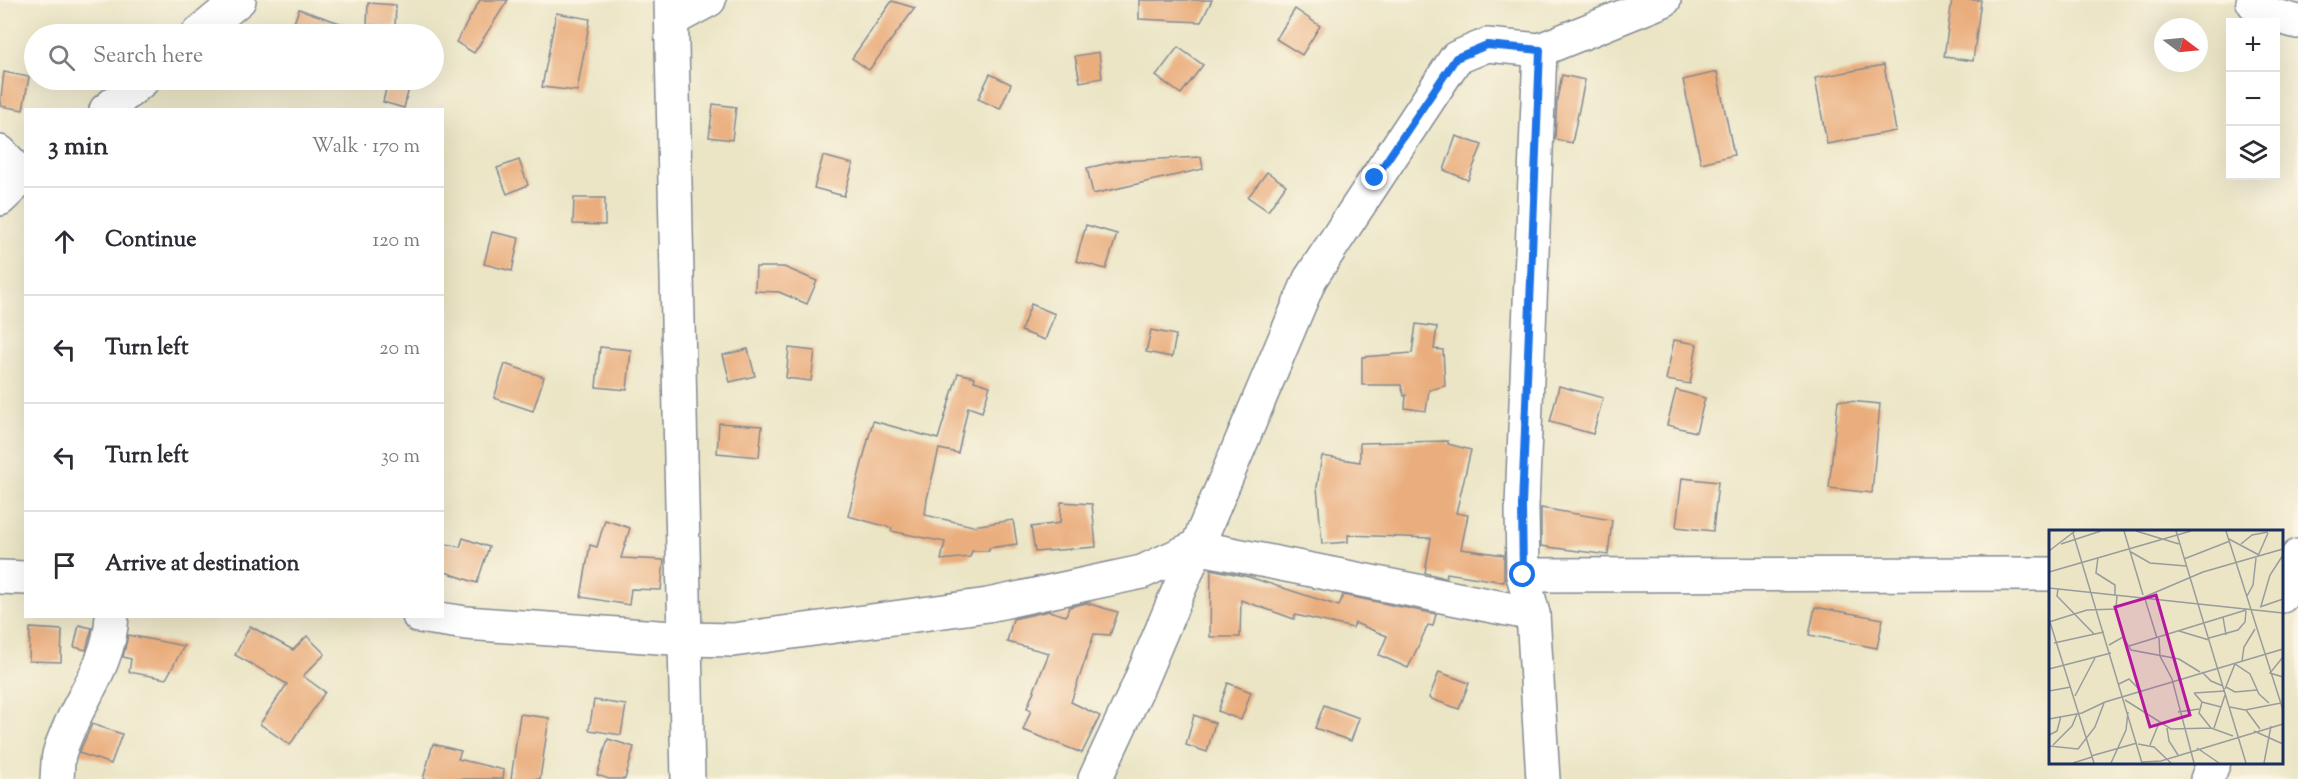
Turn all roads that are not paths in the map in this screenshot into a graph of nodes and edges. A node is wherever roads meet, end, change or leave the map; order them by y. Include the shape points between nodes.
1 (239, 0) edge
2 (708, 0) edge
3 (1664, 0) edge
4 (2254, 0) edge
5 (672, 10) edge
6 (2298, 22) edge
7 (210, 24) edge
8 (1540, 50) junction
9 (131, 90) edge
10 (108, 108) edge
11 (0, 152) edge
12 (24, 175) edge
13 (0, 199) edge
14 (1196, 547) junction
15 (2049, 574) edge
16 (1523, 575) junction
17 (0, 577) edge
18 (24, 578) edge
19 (1533, 614) junction
20 (112, 618) edge
21 (432, 618) edge
22 (686, 639) junction
23 (2213, 764) edge
24 (57, 779) edge
25 (688, 779) edge
26 (1095, 779) edge
27 (1543, 779) edge
28 (2207, 779) edge

1 - 7 street
2 - 5 street
3 - 8 street
4 - 6 street via 2261,12
5 - 22 street
8 - 14 street via 1487,45 1456,58 1442,78 1310,279
8 - 16 street via 1522,506
9 - 10 street
11 - 12 street
12 - 13 street
14 - 19 street
14 - 22 street via 1142,572 988,605 733,640
14 - 26 street
15 - 16 street
16 - 19 street
17 - 18 street
19 - 27 street
20 - 24 street via 104,661 59,752
21 - 22 street
22 - 25 street
23 - 28 street

